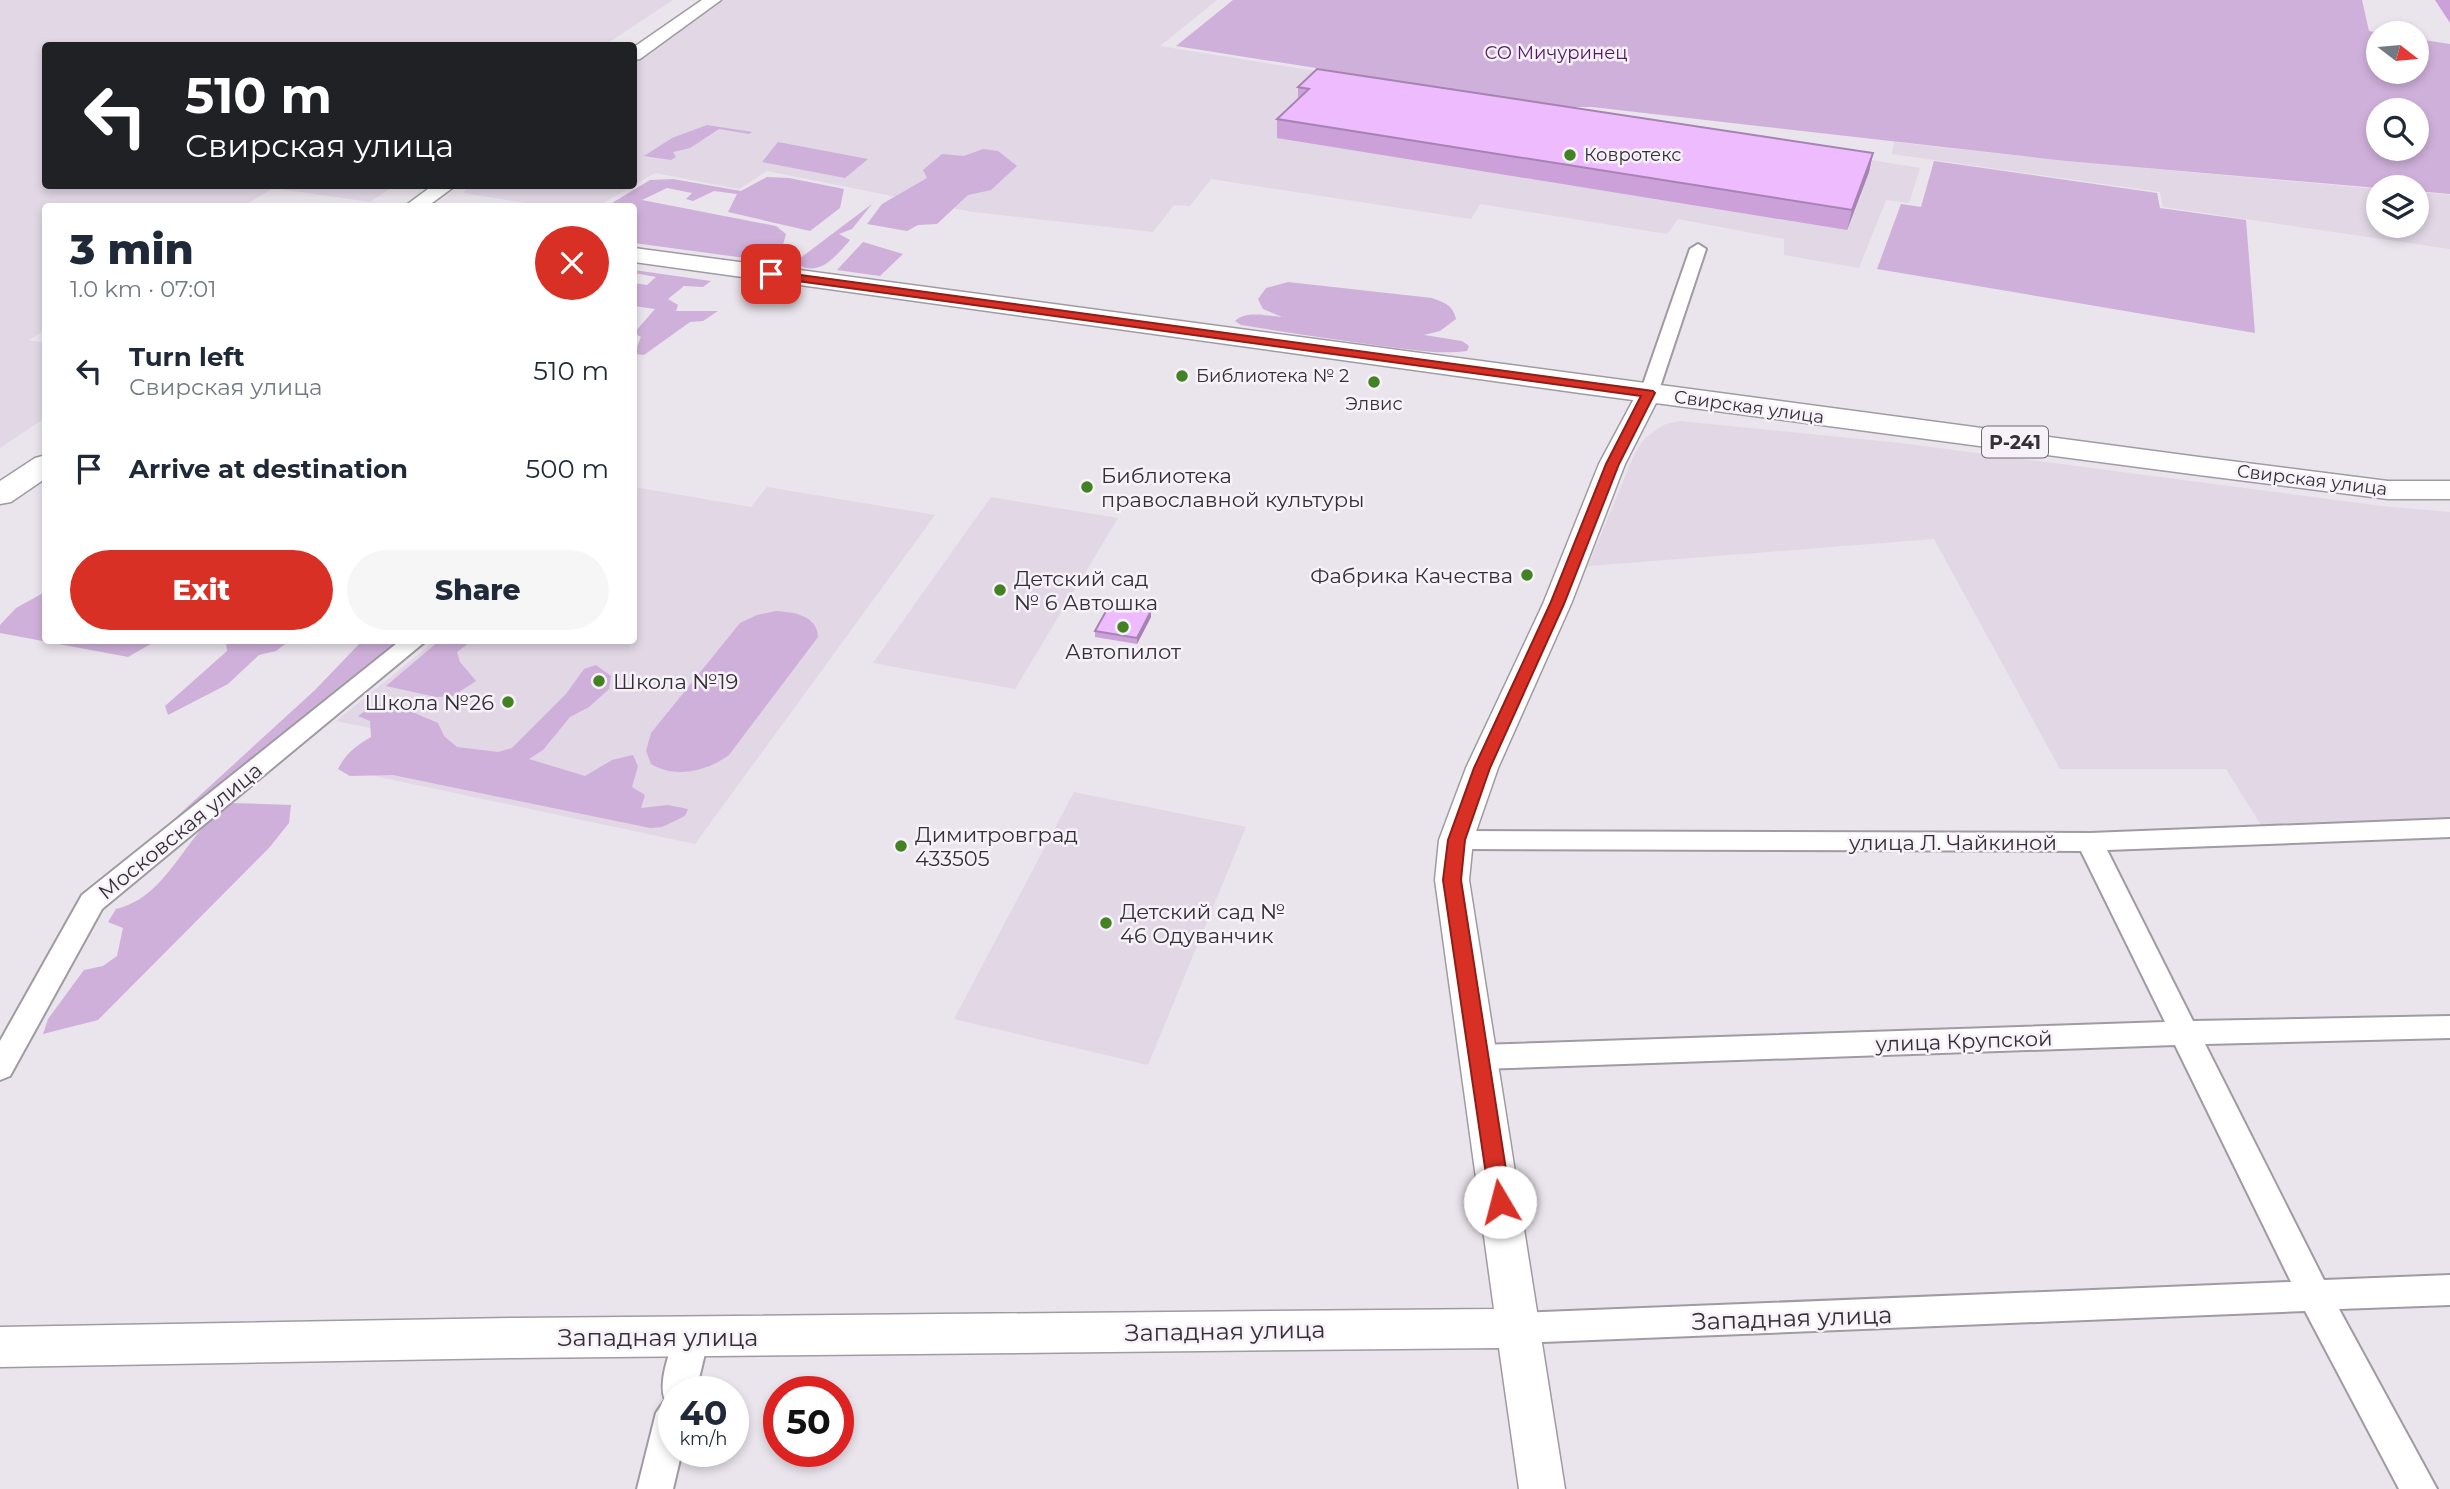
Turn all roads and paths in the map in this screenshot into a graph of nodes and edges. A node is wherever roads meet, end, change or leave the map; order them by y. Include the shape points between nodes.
1 (713, 0) edge
2 (637, 53) edge
3 (440, 189) edge
4 (420, 203) edge
5 (1698, 249) dead end
6 (637, 255) edge
7 (1647, 398) junction
8 (42, 467) edge
9 (2450, 490) edge
10 (0, 495) edge
11 (2450, 504) edge
12 (411, 644) edge
13 (2450, 828) edge
14 (1456, 840) junction
15 (2090, 842) junction
16 (2450, 1027) edge
17 (2183, 1033) junction
18 (1479, 1057) junction
19 (0, 1068) edge
20 (2450, 1290) edge
21 (2315, 1297) junction
22 (1520, 1328) junction
23 (692, 1337) junction
24 (0, 1348) edge
25 (683, 1376) edge
26 (660, 1467) edge
27 (655, 1489) edge
28 (1542, 1489) edge
29 (2419, 1489) edge

1 - 2 main road
3 - 4 main road
5 - 7 street
6 - 7 highway, Свирская улица / Р-241
7 - 9 highway, Свирская улица / Р-241 via 2388,490
7 - 11 highway, Свирская улица / Р-241 via 1702,412 2379,500
7 - 14 main road via 1612,464 1557,604 1482,768
8 - 10 highway
12 - 19 street, Московская улица via 92,902
13 - 15 street, улица Л. Чайкиной
14 - 15 street, улица Л. Чайкиной
14 - 18 main road via 1452,880
15 - 17 street
16 - 17 street, улица Крупской
17 - 18 street, улица Крупской
17 - 21 street
18 - 22 main road
20 - 21 street, Западная улица
21 - 22 street, Западная улица
21 - 29 street
22 - 23 main road, Западная улица
22 - 28 main road
23 - 24 main road, Западная улица
23 - 25 street
26 - 27 street

